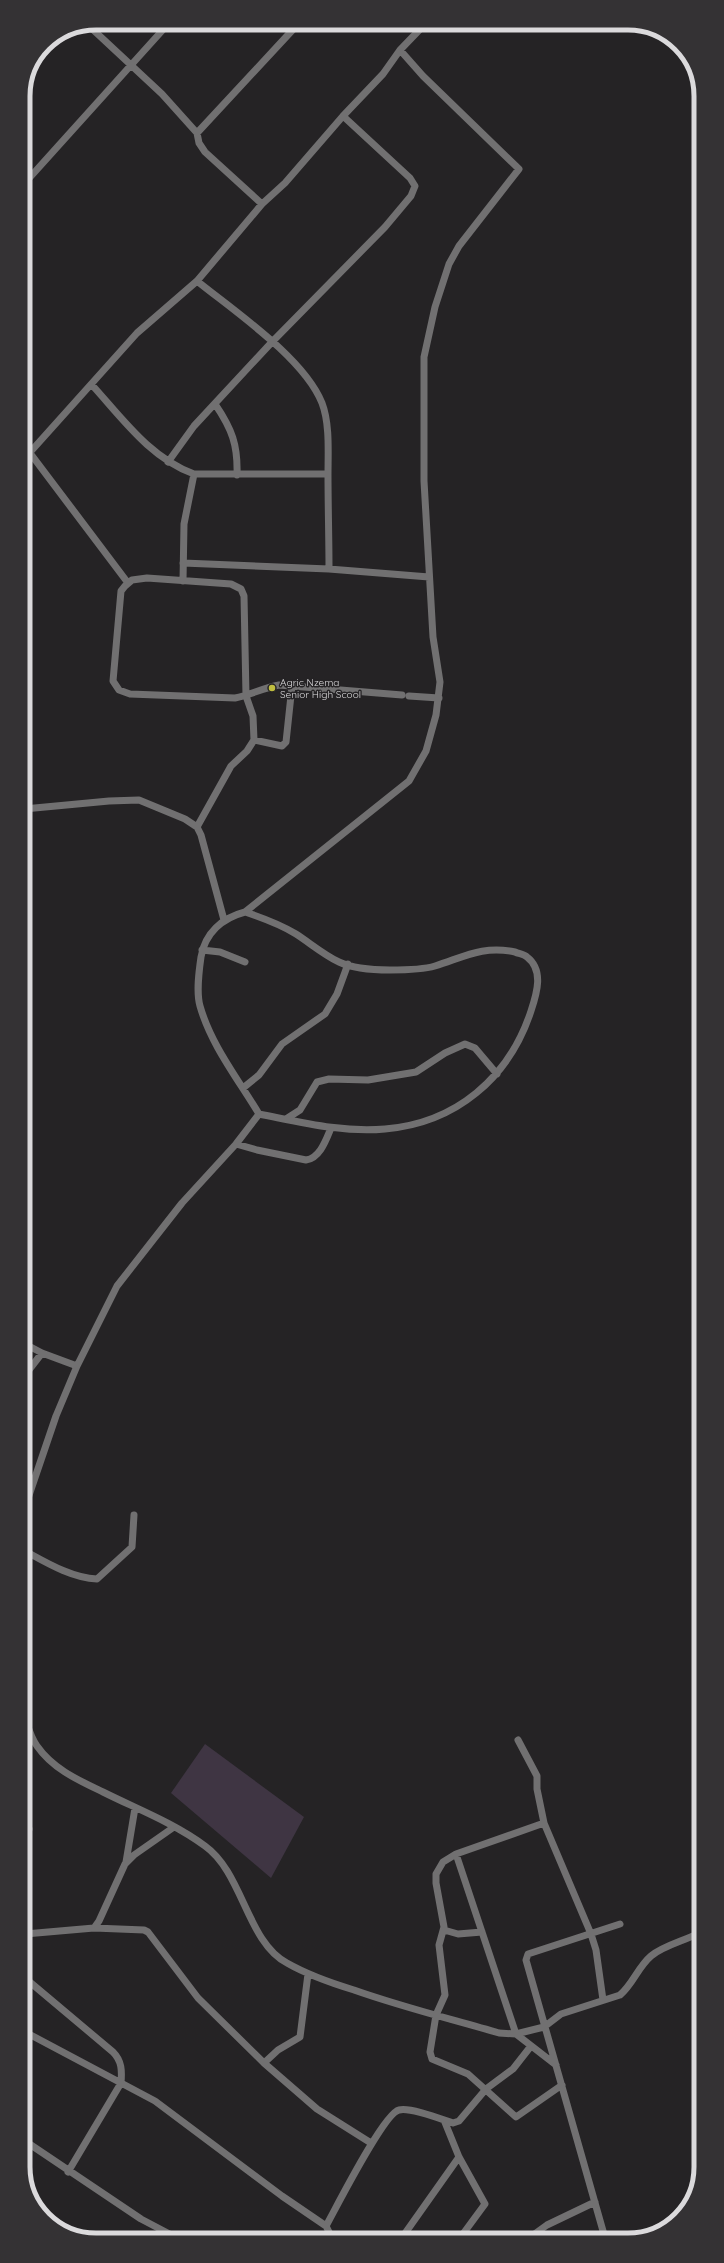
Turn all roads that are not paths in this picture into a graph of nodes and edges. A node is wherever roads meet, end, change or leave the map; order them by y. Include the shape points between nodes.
1 (94, 30) edge
2 (163, 30) edge
3 (293, 30) edge
4 (419, 30) edge
5 (400, 50) junction
6 (131, 64) junction
7 (343, 116) junction
8 (197, 133) junction
9 (30, 177) edge
10 (262, 204) junction
11 (197, 281) junction
12 (272, 342) junction
13 (92, 385) junction
14 (215, 404) junction
15 (30, 453) joint
16 (168, 462) junction
17 (194, 474) junction
18 (328, 474) junction
19 (237, 475) junction
20 (183, 564) junction
21 (329, 569) junction
22 (429, 577) junction
23 (183, 581) junction
24 (128, 583) junction
25 (292, 686) junction
26 (246, 696) junction
27 (439, 698) junction
28 (254, 740) junction
29 (30, 808) edge
30 (197, 827) junction
31 (245, 912) junction
32 (224, 920) junction
33 (202, 950) junction
34 (245, 962) dead end
35 (348, 964) junction
36 (497, 1074) junction
37 (243, 1088) junction
38 (259, 1114) junction
39 (286, 1119) junction
40 (331, 1128) junction
41 (236, 1144) junction
42 (30, 1347) edge
43 (42, 1353) junction
44 (77, 1366) junction
45 (30, 1368) edge
46 (30, 1492) edge
47 (134, 1515) dead end
48 (30, 1554) edge
49 (30, 1730) edge
50 (518, 1740) dead end
51 (135, 1808) junction
52 (544, 1823) junction
53 (174, 1827) junction
54 (456, 1854) junction
55 (125, 1864) junction
56 (620, 1924) dead end
57 (94, 1928) junction
58 (444, 1930) junction
59 (482, 1932) junction
60 (30, 1934) edge
61 (591, 1934) junction
62 (694, 1935) edge
63 (308, 1974) junction
64 (30, 1982) edge
65 (604, 2000) junction
66 (436, 2015) junction
67 (544, 2027) junction
68 (516, 2034) junction
69 (30, 2035) edge
70 (531, 2046) junction
71 (264, 2063) junction
72 (556, 2065) junction
73 (121, 2082) junction
74 (562, 2085) junction
75 (486, 2089) junction
76 (444, 2120) junction
77 (371, 2143) junction
78 (30, 2145) edge
79 (458, 2157) junction
80 (68, 2172) junction
81 (595, 2202) junction
82 (326, 2226) junction
83 (166, 2233) edge
84 (330, 2233) edge
85 (405, 2233) edge
86 (464, 2233) edge
87 (536, 2233) edge
88 (604, 2233) edge

1 - 6 street
2 - 6 street
3 - 8 street
4 - 5 street
5 - 7 street via 383,74
5 - 22 street via 423,76 520,169 459,246 447,271 430,326 424,357 424,481
6 - 8 street
6 - 9 street
7 - 10 street via 285,183
7 - 12 street via 414,182 413,192 385,227
8 - 10 street via 199,143 205,152
10 - 11 street
11 - 12 street
11 - 13 street via 137,333
12 - 14 street
12 - 18 street via 308,380 322,404
13 - 15 street
13 - 16 street via 136,434
14 - 16 street via 194,426
14 - 19 street via 226,420 237,448
15 - 24 street
16 - 17 street
17 - 19 street
17 - 20 street via 184,524
18 - 19 street
18 - 21 street
20 - 21 street
20 - 23 street
21 - 22 street
22 - 27 street via 433,637 440,682
23 - 24 street via 147,578
23 - 26 street via 231,584 241,589 245,615
24 - 26 street via 121,591 114,660 113,681 119,690 130,694 235,698
25 - 26 street via 260,688
25 - 27 street
25 - 28 street via 286,742 282,746
26 - 28 street via 253,716
27 - 31 street via 426,751 409,782
28 - 30 street via 231,766
29 - 30 street via 139,800 185,819
30 - 32 street via 205,844
31 - 32 street
31 - 35 street via 268,919 339,962
32 - 33 street via 212,931
33 - 34 street via 220,952
33 - 37 street via 199,970 200,1005 214,1039
35 - 36 street via 360,968 390,970 434,967 478,950 504,950 526,955 535,964 538,976 537,993 528,1020 503,1068
35 - 37 street via 337,994 325,1014 282,1044 259,1075
36 - 39 street via 475,1048 465,1044 416,1072 368,1080 329,1079 317,1082 300,1110
36 - 40 street via 487,1086 437,1117 385,1130
37 - 38 street
38 - 39 street
38 - 41 street
39 - 40 street
40 - 41 street via 318,1154 312,1159 306,1160
41 - 44 street via 182,1203 117,1286
42 - 43 street
43 - 44 street
43 - 45 street
44 - 46 street via 56,1416
47 - 48 street via 132,1547 98,1579 80,1576
49 - 51 street via 36,1745 49,1760 66,1773
50 - 52 street via 537,1776
51 - 53 street
51 - 55 street
52 - 54 street
52 - 61 street
53 - 55 street
53 - 63 street via 205,1846 222,1864 254,1923 275,1955
54 - 58 street via 443,1862 436,1874
54 - 59 street
55 - 57 street
56 - 61 street
57 - 60 street
57 - 71 street via 148,1932 198,1998
58 - 59 street via 458,1934
58 - 66 street via 439,1945 445,1995
59 - 68 street
61 - 65 street
61 - 67 street via 527,1956
62 - 65 street via 651,1956 627,1990
63 - 66 street via 391,2003
63 - 71 street via 300,2037 278,2050
64 - 73 street via 116,2056 121,2067
65 - 67 street via 560,2014
66 - 68 street via 499,2033
66 - 75 street via 430,2052 432,2059 464,2072
67 - 68 street
67 - 72 street
68 - 70 street
69 - 73 street
70 - 72 street
70 - 75 street via 513,2069
71 - 77 street via 317,2109
72 - 74 street
73 - 80 street
73 - 82 street via 154,2102
74 - 75 street via 516,2117
74 - 81 street
75 - 76 street via 459,2121 453,2123
76 - 77 street via 399,2110 392,2114
76 - 79 street
77 - 82 street
78 - 80 street
79 - 85 street
79 - 86 street via 485,2204
80 - 83 street
81 - 87 street
81 - 88 street
82 - 84 street

